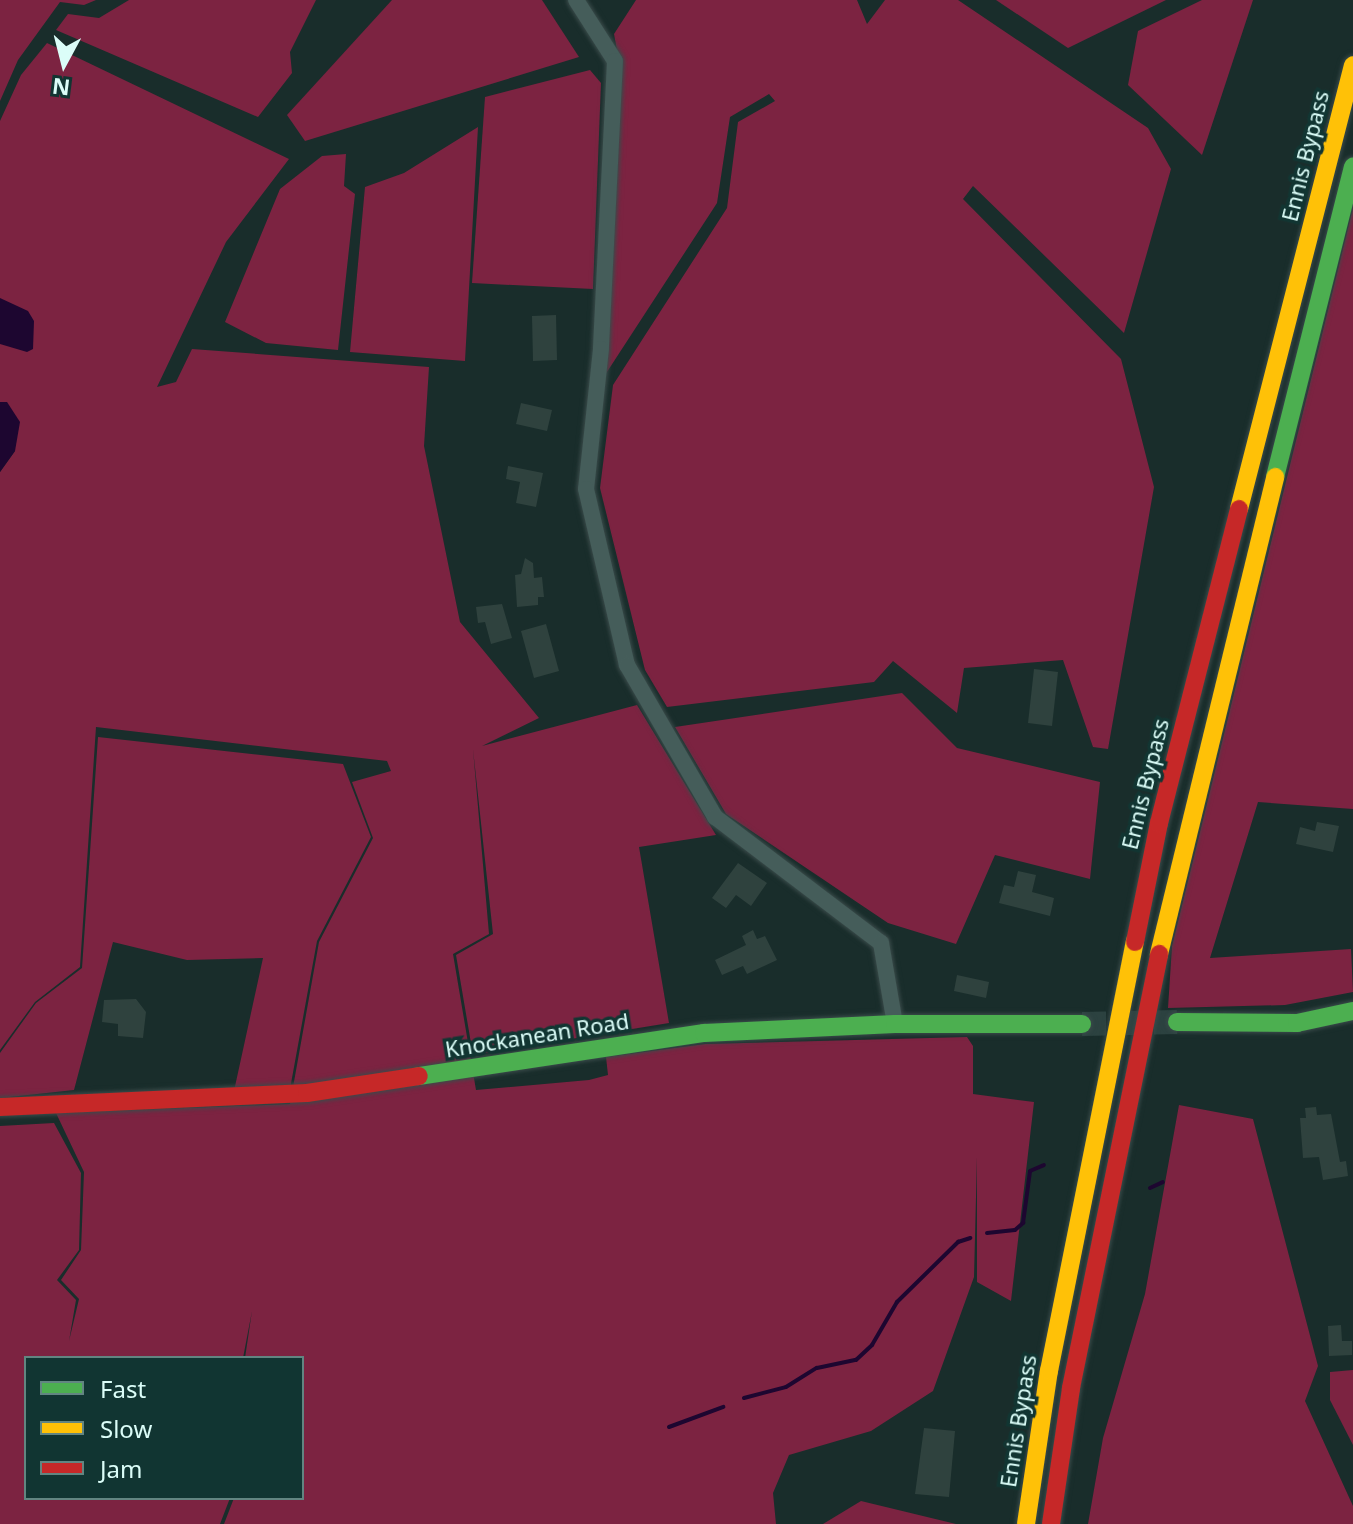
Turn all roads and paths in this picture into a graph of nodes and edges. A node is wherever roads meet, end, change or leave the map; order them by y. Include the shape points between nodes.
1 (576, 0) edge
2 (1353, 65) edge
3 (1353, 167) edge
4 (1353, 1011) edge
5 (1177, 1022) tunnel mouth
6 (895, 1024) junction
7 (1082, 1024) tunnel mouth
8 (0, 1107) edge
9 (1026, 1524) edge
10 (1051, 1524) edge

1 - 6 street via 615,61 601,349 586,489 627,665 715,817 881,943
2 - 9 main road, Ennis Bypass via 1159,823 1049,1371
3 - 10 main road via 1179,856 1071,1388
4 - 5 main road via 1297,1023
6 - 7 main road, Knockanean Road
6 - 8 main road, Knockanean Road via 704,1033 307,1093

